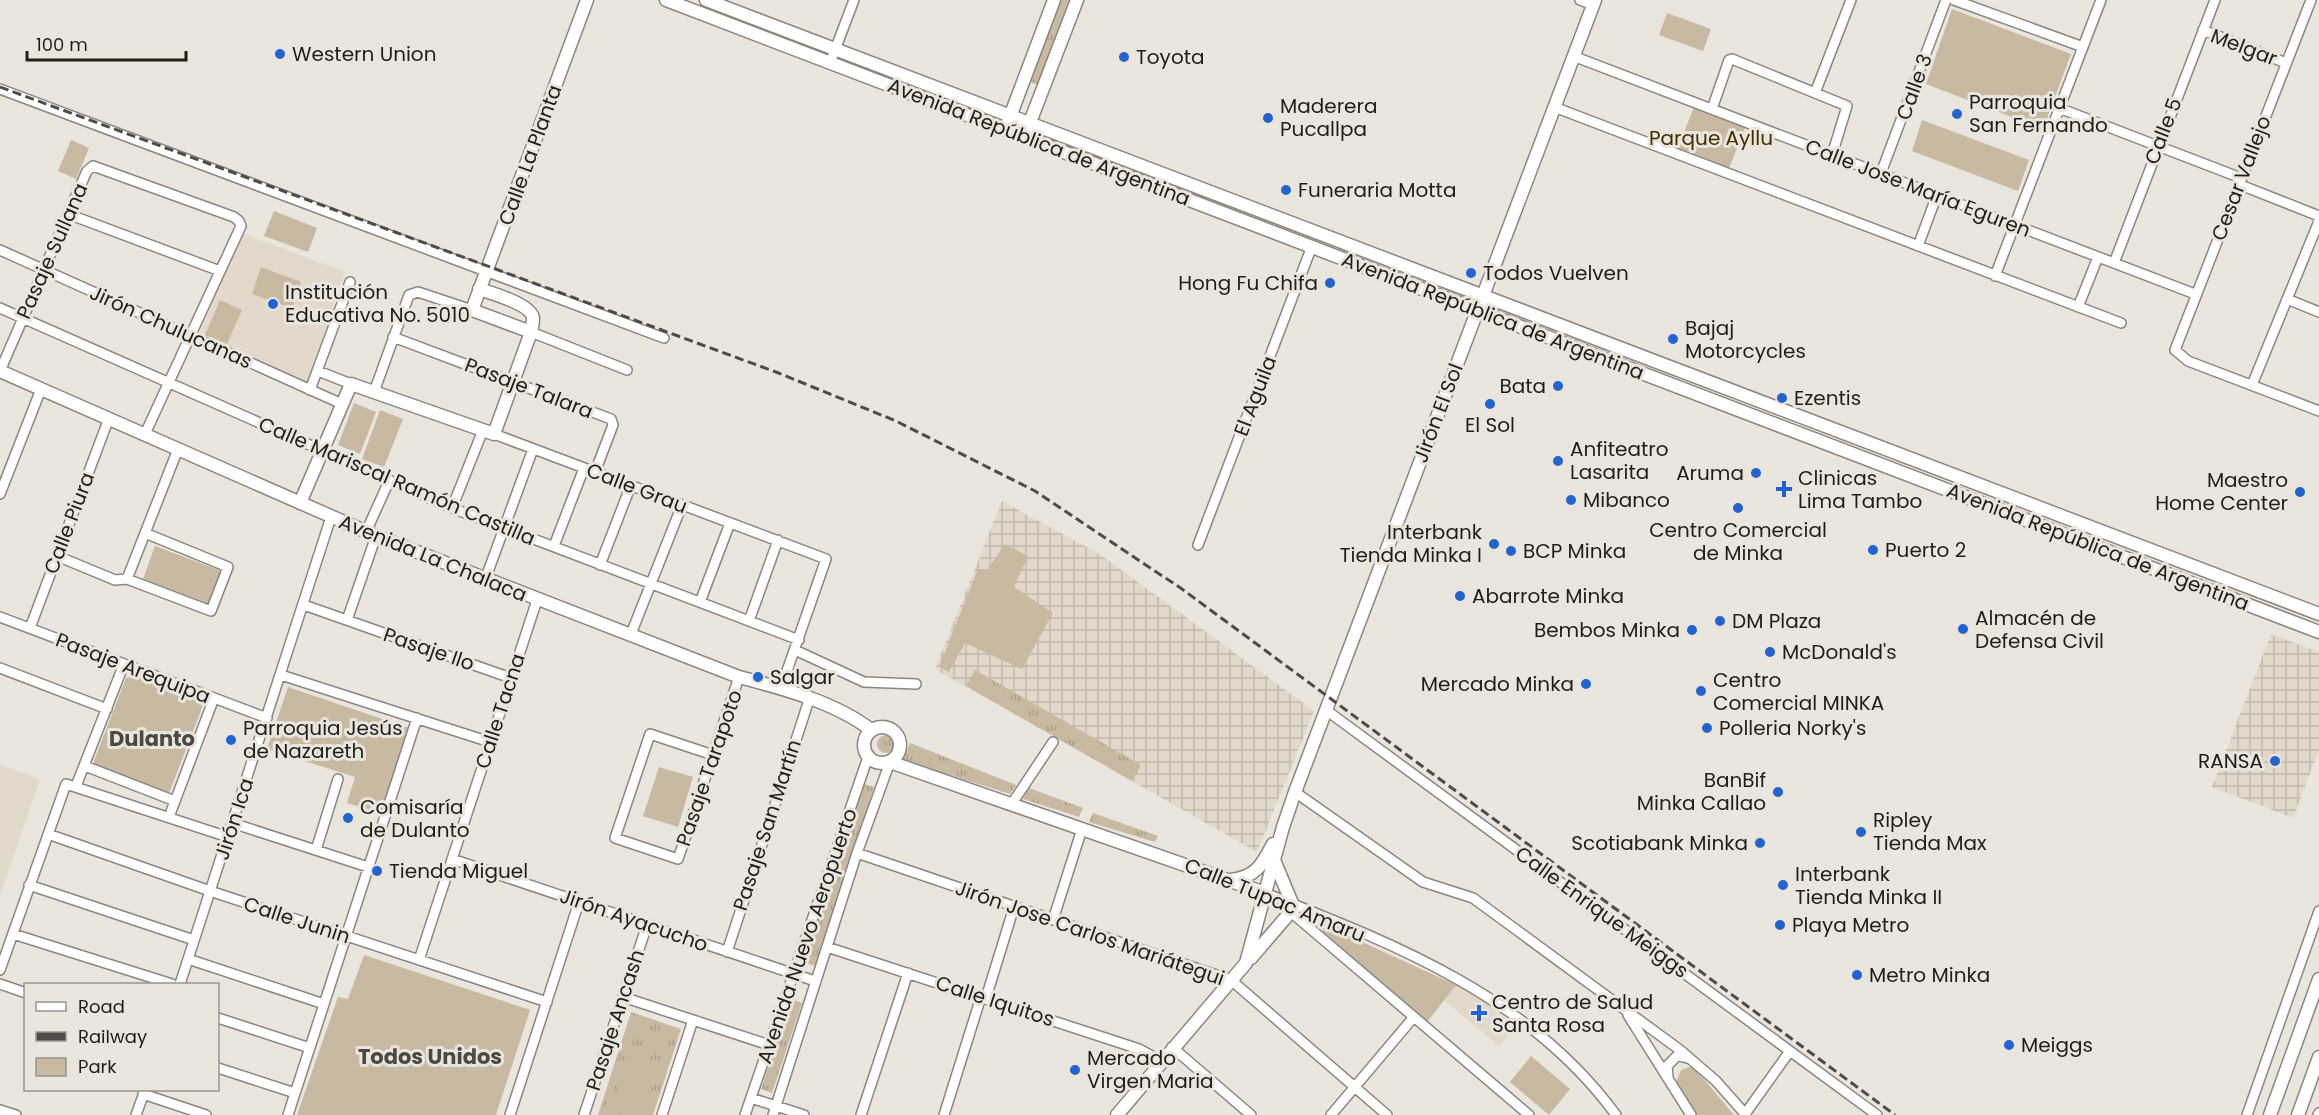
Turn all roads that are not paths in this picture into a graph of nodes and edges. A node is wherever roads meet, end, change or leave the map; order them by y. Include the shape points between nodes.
1 (587, 0) edge
2 (666, 0) edge
3 (706, 0) edge
4 (854, 0) edge
5 (1054, 0) edge
6 (1077, 0) edge
7 (1580, 0) edge
8 (1851, 0) edge
9 (1946, 0) edge
10 (1954, 0) edge
11 (2101, 0) edge
12 (2215, 0) edge
13 (2311, 0) edge
14 (1594, 3) edge
15 (2203, 30) junction
16 (2083, 48) junction
17 (836, 49) junction
18 (1573, 56) junction
19 (830, 63) junction
20 (2286, 63) junction
21 (0, 89) edge
22 (1815, 93) junction
23 (1554, 107) junction
24 (2059, 108) junction
25 (1712, 109) junction
26 (1010, 116) junction
27 (1029, 123) junction
28 (1005, 130) junction
29 (1024, 137) junction
30 (2157, 146) junction
31 (1832, 155) junction
32 (1881, 173) junction
33 (2240, 181) junction
34 (1937, 195) junction
35 (68, 214) junction
36 (2319, 216) edge
37 (2319, 221) edge
38 (2014, 225) junction
39 (1312, 246) junction
40 (1918, 246) junction
41 (0, 250) edge
42 (2098, 257) junction
43 (2114, 263) junction
44 (43, 269) junction
45 (220, 271) junction
46 (486, 271) junction
47 (1995, 276) junction
48 (350, 282) dead end
49 (479, 289) junction
50 (2195, 294) junction
51 (1482, 295) junction
52 (2287, 300) junction
53 (2078, 307) junction
54 (0, 308) edge
55 (472, 310) junction
56 (1477, 310) junction
57 (2319, 312) edge
58 (22, 318) junction
59 (2121, 323) dead end
60 (531, 332) junction
61 (190, 336) junction
62 (393, 337) junction
63 (664, 338) dead end
64 (627, 370) dead end
65 (0, 371) edge
66 (318, 371) junction
67 (514, 380) junction
68 (168, 383) junction
69 (351, 384) junction
70 (2252, 385) junction
71 (41, 388) junction
72 (310, 390) junction
73 (374, 392) junction
74 (342, 404) junction
75 (2319, 411) edge
76 (109, 418) junction
77 (488, 432) junction
78 (145, 434) junction
79 (178, 449) junction
80 (533, 449) junction
81 (322, 452) junction
82 (584, 468) junction
83 (595, 472) junction
84 (389, 482) junction
85 (631, 485) junction
86 (0, 494) edge
87 (300, 503) junction
88 (682, 505) junction
89 (452, 508) junction
90 (331, 517) junction
91 (730, 522) junction
92 (503, 529) junction
93 (145, 533) junction
94 (371, 534) junction
95 (778, 540) junction
96 (1198, 545) dead end
97 (554, 546) junction
98 (57, 556) junction
99 (600, 565) junction
100 (127, 579) junction
101 (485, 580) junction
102 (652, 584) junction
103 (537, 600) junction
104 (700, 602) junction
105 (304, 605) junction
106 (2319, 614) edge
107 (0, 617) edge
108 (347, 620) junction
109 (750, 621) junction
110 (30, 628) junction
111 (2319, 632) edge
112 (631, 634) junction
113 (799, 640) junction
114 (795, 650) junction
115 (124, 664) junction
116 (0, 668) edge
117 (281, 675) junction
118 (739, 677) junction
119 (511, 678) junction
120 (916, 684) dead end
121 (781, 688) junction
122 (214, 698) junction
123 (809, 700) junction
124 (107, 709) junction
125 (1326, 710) junction
126 (267, 718) junction
127 (417, 718) junction
128 (871, 730) junction
129 (490, 742) junction
130 (1053, 742) dead end
131 (713, 755) junction
132 (868, 757) junction
133 (890, 762) junction
134 (85, 766) junction
135 (338, 779) dead end
136 (76, 786) junction
137 (1295, 792) junction
138 (175, 801) junction
139 (1011, 805) junction
140 (169, 817) junction
141 (232, 823) junction
142 (1282, 827) junction
143 (1082, 829) junction
144 (48, 834) junction
145 (228, 837) junction
146 (316, 850) junction
147 (857, 853) junction
148 (452, 859) junction
149 (1274, 860) junction
150 (368, 867) junction
151 (1230, 880) junction
152 (28, 885) junction
153 (210, 891) junction
154 (1265, 893) junction
155 (579, 902) junction
156 (1014, 907) junction
157 (1293, 908) junction
158 (2319, 910) edge
159 (1053, 920) junction
160 (647, 925) junction
161 (13, 933) junction
162 (346, 936) junction
163 (194, 939) junction
164 (827, 947) junction
165 (727, 952) junction
166 (188, 959) junction
167 (419, 960) junction
168 (1246, 963) junction
169 (0, 970) edge
170 (908, 973) junction
171 (795, 975) junction
172 (2319, 979) edge
173 (1231, 980) junction
174 (815, 981) junction
175 (169, 983) edge
176 (180, 983) edge
177 (0, 984) edge
178 (24, 992) edge
179 (623, 997) junction
180 (983, 997) junction
181 (547, 1002) junction
182 (324, 1004) junction
183 (1624, 1009) junction
184 (219, 1018) edge
185 (1413, 1018) junction
186 (693, 1020) junction
187 (769, 1045) junction
188 (1172, 1047) junction
189 (310, 1048) junction
190 (1790, 1051) junction
191 (2319, 1057) edge
192 (1689, 1058) junction
193 (1161, 1061) junction
194 (219, 1068) edge
195 (1668, 1079) junction
196 (1354, 1087) junction
197 (144, 1092) edge
198 (295, 1093) junction
199 (751, 1098) junction
200 (0, 1110) edge
201 (774, 1110) edge
202 (16, 1115) edge
203 (136, 1115) edge
204 (206, 1115) edge
205 (288, 1115) edge
206 (510, 1115) edge
207 (584, 1115) edge
208 (662, 1115) edge
209 (745, 1115) edge
210 (804, 1115) edge
211 (861, 1115) edge
212 (944, 1115) edge
213 (1118, 1115) edge
214 (1251, 1115) edge
215 (1331, 1115) edge
216 (1387, 1115) edge
217 (1529, 1115) edge
218 (1616, 1115) edge
219 (1691, 1115) edge
220 (1745, 1115) edge
221 (1877, 1115) edge
222 (2247, 1115) edge
223 (2270, 1115) edge
224 (2298, 1115) edge

1 - 46 main road, Calle La Planta
2 - 19 main road, Avenida República de Argentina
3 - 17 main road, Avenida República de Argentina
4 - 17 street
5 - 26 main road
6 - 27 main road
7 - 14 street
8 - 22 street
9 - 32 street, Calle 3
10 - 16 street
11 - 16 street
12 - 15 street, Calle 5
13 - 20 street, Cesar Vallejo
14 - 18 main road, Jirón El Sol
15 - 20 street, Melgar
15 - 30 street, Calle 5
16 - 24 street
17 - 19 street
17 - 26 main road, Avenida República de Argentina
18 - 23 main road, Jirón El Sol
18 - 25 street, Calle Jose María Eguren
19 - 28 main road, Avenida República de Argentina
20 - 33 street, Cesar Vallejo
21 - 46 street
22 - 25 street via 1730,58
22 - 31 street via 1848,107
23 - 40 street
23 - 51 main road, Jirón El Sol
24 - 30 street
24 - 38 street
25 - 31 street, Calle Jose María Eguren
26 - 27 main road, Avenida República de Argentina
26 - 28 main road
27 - 29 main road
27 - 51 main road, Avenida República de Argentina
28 - 29 main road, Avenida República de Argentina
29 - 39 main road, Avenida República de Argentina
30 - 33 street
30 - 43 street, Calle 5
31 - 32 street, Calle Jose María Eguren
32 - 34 street, Calle Jose María Eguren
33 - 36 street
33 - 50 street, Cesar Vallejo
34 - 38 street, Calle Jose María Eguren
34 - 40 street
35 - 44 street, Pasaje Sullana
35 - 45 street
35 - 45 street, Pasaje Sullana via 87,171 93,166 239,220 241,226
37 - 52 street
38 - 42 street, Calle Jose María Eguren
38 - 47 street
39 - 56 main road, Avenida República de Argentina
39 - 96 street, El Aguila
40 - 47 street
41 - 44 street, Jirón Chulucanas
42 - 43 street, Calle Jose María Eguren
42 - 53 street
43 - 50 street, Calle Jose María Eguren
44 - 58 street, Pasaje Sullana
44 - 61 street, Jirón Chulucanas
45 - 61 street
46 - 49 main road, Calle La Planta
46 - 63 street
47 - 53 street
48 - 66 street
49 - 55 main road, Calle La Planta
49 - 60 main road via 530,311
50 - 70 street, Cesar Vallejo via 2175,350 2180,356
51 - 56 main road, Jirón El Sol
51 - 106 main road, Avenida República de Argentina
52 - 57 street
52 - 70 street
53 - 59 street
54 - 58 street, Calle Mariscal Ramón Castilla
55 - 60 main road
55 - 62 street via 413,292 406,298
56 - 111 main road, Avenida República de Argentina
56 - 125 main road, Jirón El Sol
58 - 65 street, Pasaje Sullana
58 - 68 street, Calle Mariscal Ramón Castilla
60 - 64 street
60 - 67 main road
61 - 68 street
61 - 72 street, Jirón Chulucanas
62 - 67 street, Pasaje Talara
62 - 73 street
65 - 71 main road, Avenida La Chalaca
66 - 69 street, Calle Grau
66 - 72 street
67 - 77 main road
67 - 83 street, Pasaje Talara via 611,419 613,425
68 - 78 street
68 - 81 street, Calle Mariscal Ramón Castilla
69 - 73 main road, Calle Grau
69 - 74 main road
70 - 75 street
71 - 76 main road, Avenida La Chalaca
71 - 86 street
72 - 74 street, Jirón Chulucanas
73 - 77 main road, Calle Grau
74 - 81 main road
76 - 78 main road, Avenida La Chalaca
76 - 98 street, Calle Piura
77 - 80 street, Calle Grau
77 - 89 street
78 - 79 main road, Avenida La Chalaca
79 - 87 main road, Avenida La Chalaca
79 - 93 street
80 - 82 street, Calle Grau
80 - 92 street
81 - 84 street, Calle Mariscal Ramón Castilla
81 - 87 main road
82 - 83 street, Calle Grau
82 - 97 street
83 - 85 street, Calle Grau
84 - 89 street, Calle Mariscal Ramón Castilla
84 - 94 street
85 - 88 street, Calle Grau
85 - 99 street
87 - 90 main road, Avenida La Chalaca
88 - 91 street, Calle Grau
88 - 102 street
89 - 92 street, Calle Mariscal Ramón Castilla
90 - 94 main road, Avenida La Chalaca
90 - 105 street, Jirón Ica
91 - 95 street, Calle Grau
91 - 104 street
92 - 97 street, Calle Mariscal Ramón Castilla
92 - 101 street
93 - 100 street
93 - 100 street via 228,567 211,611
94 - 101 main road, Avenida La Chalaca
94 - 108 street
95 - 109 street
95 - 113 street, Calle Grau via 822,556 827,562
97 - 99 street, Calle Mariscal Ramón Castilla
98 - 100 street via 115,580
98 - 110 street, Calle Piura
99 - 102 street, Calle Mariscal Ramón Castilla
101 - 103 main road, Avenida La Chalaca
102 - 104 street, Calle Mariscal Ramón Castilla
102 - 112 street
103 - 112 main road, Avenida La Chalaca
103 - 119 street, Calle Tacna
104 - 109 street, Calle Mariscal Ramón Castilla
105 - 108 street, Pasaje Ilo
105 - 117 street, Jirón Ica
107 - 110 street, Pasaje Arequipa
108 - 119 street, Pasaje Ilo
109 - 113 street, Calle Mariscal Ramón Castilla
110 - 115 street, Pasaje Arequipa
112 - 118 main road, Avenida La Chalaca
113 - 114 street, Calle Grau
114 - 120 street via 864,682
114 - 121 street, Calle Grau
115 - 122 street, Pasaje Arequipa
115 - 124 street
116 - 124 street
117 - 126 street, Jirón Ica
117 - 127 street
118 - 121 main road, Avenida La Chalaca
118 - 131 street, Pasaje Tarapoto
119 - 129 street, Calle Tacna
121 - 123 main road, Avenida La Chalaca
122 - 126 street, Pasaje Arequipa
122 - 138 street
123 - 128 main road, Avenida La Chalaca via 854,717
123 - 165 street, Pasaje San Martín
124 - 134 street
125 - 137 main road, Jirón El Sol
125 - 190 street, Calle Enrique Meiggs
126 - 141 street, Jirón Ica
127 - 129 street
127 - 150 street
128 - 132 main road via 864,740
128 - 133 main road via 882,727 897,735 899,750
129 - 148 street, Calle Tacna
130 - 139 street
131 - 131 street, Pasaje Tarapoto via 678,859 615,838 650,734
132 - 133 main road via 878,763
132 - 171 street, Avenida Nuevo Aeropuerto
133 - 139 main road, Calle Tupac Amaru
133 - 147 street, Avenida Nuevo Aeropuerto
134 - 136 street
134 - 138 street
135 - 146 street
136 - 140 street
136 - 144 street via 65,785
137 - 142 main road, Jirón El Sol
137 - 183 street via 1423,882 1473,898
138 - 140 street
139 - 143 main road, Calle Tupac Amaru
140 - 145 street
141 - 145 street, Jirón Ica
141 - 146 street
142 - 149 main road, Jirón El Sol
142 - 151 main road, Jirón El Sol via 1257,871 1243,879
143 - 151 main road, Calle Tupac Amaru
143 - 159 street
144 - 152 street
144 - 153 street, Calle Junin
145 - 153 street, Jirón Ica
146 - 150 street
147 - 156 street, Jirón Jose Carlos Mariátegui
147 - 164 street, Avenida Nuevo Aeropuerto
148 - 155 street, Jirón Ayacucho
148 - 167 street, Calle Tacna
149 - 154 main road, Jirón El Sol
149 - 157 main road
150 - 162 street
151 - 154 main road, Calle Tupac Amaru
152 - 161 street
152 - 163 street
153 - 162 street, Calle Junin
153 - 163 street, Jirón Ica
154 - 157 street, Calle Tupac Amaru
154 - 168 main road, Jirón El Sol
155 - 160 street, Jirón Ayacucho
155 - 181 street
156 - 159 street, Jirón Jose Carlos Mariátegui
156 - 180 street
157 - 168 main road
157 - 185 street, Calle Tupac Amaru
157 - 218 street, Calle Tupac Amaru via 1414,958 1495,1000 1572,1063
158 - 222 street
159 - 173 street, Jirón Jose Carlos Mariátegui
160 - 165 street, Jirón Ayacucho
160 - 179 street, Pasaje Ancash
161 - 169 street
161 - 175 street
162 - 167 street, Calle Junin
162 - 182 street
163 - 166 street, Jirón Ica
164 - 170 street, Calle Iquitos
164 - 174 street, Avenida Nuevo Aeropuerto
165 - 171 street, Jirón Ayacucho
166 - 176 street, Jirón Ica
166 - 182 street
167 - 181 street, Calle Junin
168 - 173 main road
170 - 180 street, Calle Iquitos
170 - 211 street
171 - 174 street, Jirón Ayacucho
171 - 187 street, Avenida Nuevo Aeropuerto
172 - 223 main road
173 - 188 main road
173 - 196 street, Jirón Jose Carlos Mariátegui
174 - 201 street, Avenida Nuevo Aeropuerto
177 - 178 street
179 - 186 street
179 - 207 street, Pasaje Ancash
180 - 193 street, Calle Iquitos via 1139,1049
180 - 212 street
181 - 206 street
182 - 189 street
183 - 192 street
183 - 195 street
184 - 189 street
185 - 196 street
185 - 217 street, Calle Tupac Amaru
186 - 187 street
186 - 208 street
187 - 199 street, Avenida Nuevo Aeropuerto
188 - 193 main road
188 - 214 street
189 - 198 street
190 - 220 street
190 - 221 street, Calle Enrique Meiggs
191 - 224 main road
192 - 195 street via 1673,1058 1667,1066
192 - 220 street via 1716,1081
193 - 213 main road
194 - 198 street
195 - 219 street
196 - 215 street
196 - 216 street, Jirón Jose Carlos Mariátegui
197 - 203 street
197 - 204 street
198 - 205 street
199 - 201 street
199 - 209 street, Avenida Nuevo Aeropuerto
200 - 202 street
201 - 210 street

